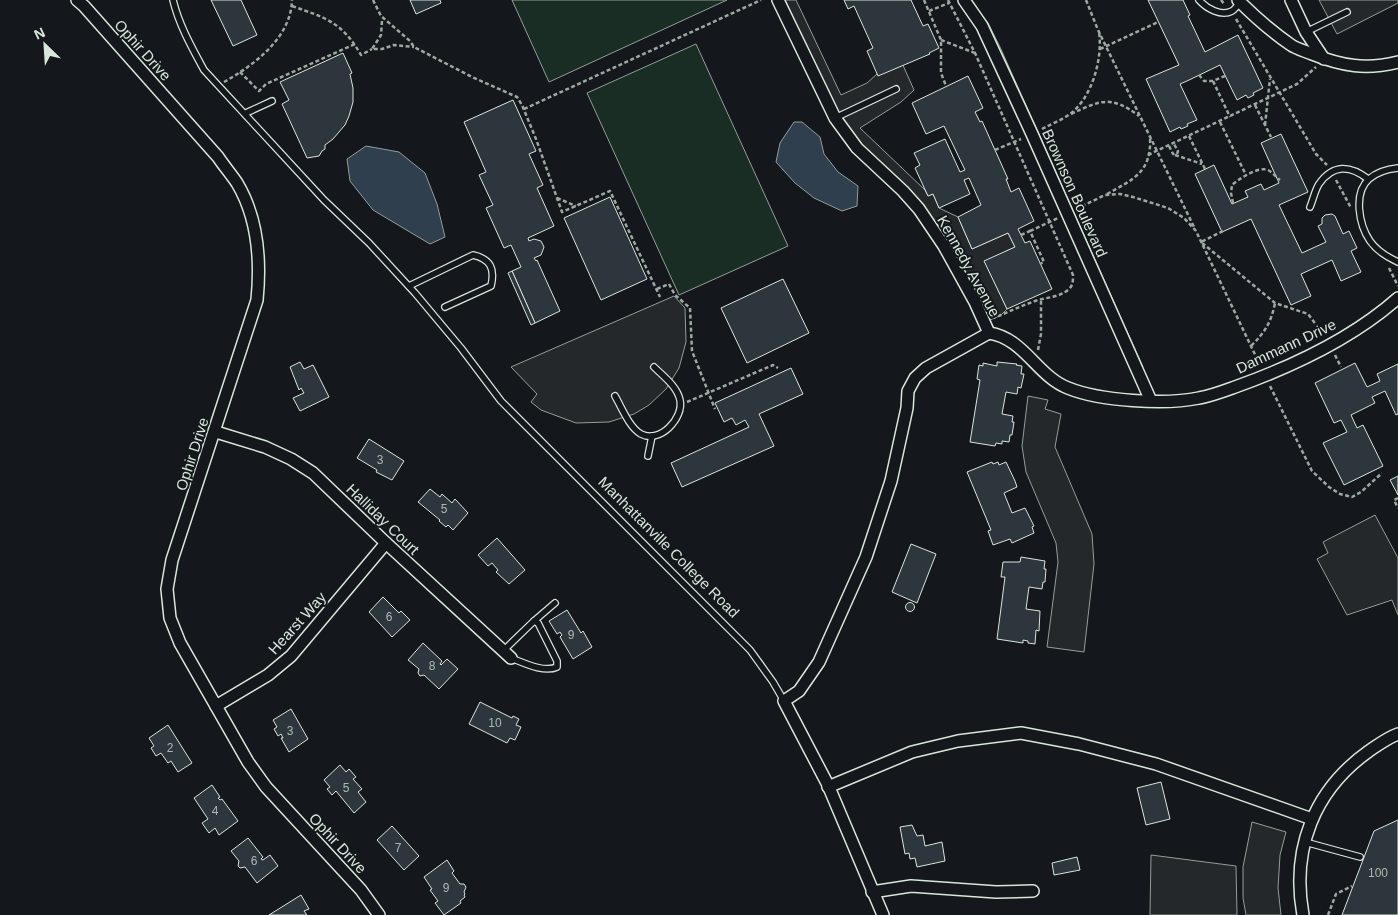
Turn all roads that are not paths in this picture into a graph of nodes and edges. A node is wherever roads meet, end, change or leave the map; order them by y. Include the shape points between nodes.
1 (77, 0) edge
2 (173, 0) edge
3 (778, 0) edge
4 (964, 0) edge
5 (1199, 0) edge
6 (1291, 0) edge
7 (1239, 1) edge
8 (1348, 12) dead end
9 (1306, 32) junction
10 (1324, 59) junction
11 (1398, 62) edge
12 (1398, 71) edge
13 (896, 90) dead end
14 (272, 101) dead end
15 (246, 114) junction
16 (835, 118) junction
17 (1398, 168) edge
18 (1368, 179) junction
19 (1310, 207) dead end
20 (1398, 262) edge
21 (409, 286) junction
22 (1398, 298) edge
23 (445, 308) dead end
24 (986, 328) junction
25 (654, 367) dead end
26 (615, 396) dead end
27 (1151, 401) junction
28 (216, 432) junction
29 (652, 436) junction
30 (648, 456) dead end
31 (386, 543) junction
32 (555, 604) dead end
33 (534, 621) junction
34 (507, 655) junction
35 (784, 701) junction
36 (216, 706) junction
37 (1398, 734) edge
38 (828, 787) junction
39 (1312, 819) junction
40 (1305, 842) junction
41 (1360, 858) dead end
42 (1033, 891) dead end
43 (872, 892) junction
44 (379, 915) edge
45 (883, 915) edge
46 (1303, 915) edge

1 - 28 street, Ophir Drive via 218,157 237,184 250,213 258,242 258,300
2 - 15 lane, Manhattanville College Road via 190,45 204,70
3 - 16 street, Kennedy Avenue
4 - 27 street, Brownson Boulevard via 982,26
5 - 7 lane via 1221,13 1231,11
6 - 9 street
7 - 10 street via 1292,46
8 - 9 lane
9 - 10 street
10 - 11 street via 1361,66
11 - 12 street
13 - 16 lane
14 - 15 lane
15 - 21 lane, Manhattanville College Road via 324,200
16 - 24 street, Kennedy Avenue via 857,148 919,208 944,246
17 - 18 lane
18 - 19 lane via 1351,170 1331,171 1319,184
18 - 20 lane via 1359,201 1364,230 1381,253
21 - 23 lane via 473,256 490,263 491,286
21 - 35 lane, Manhattanville College Road via 501,401 750,650
22 - 27 street, Dammann Drive via 1367,322 1265,376 1200,398
24 - 27 street, Dammann Drive via 1008,339 1056,383 1117,399
24 - 35 street, Kennedy Avenue via 915,378 908,391 891,481 866,558 819,662 799,691
25 - 29 lane via 677,391 680,405 676,420 662,434
26 - 29 lane via 633,427
28 - 31 street, Halliday Court via 265,447 313,473
28 - 36 street, Ophir Drive via 172,560 167,589 170,618 180,643
29 - 30 lane
31 - 34 street, Halliday Court
31 - 36 street, Hearst Way via 291,656 268,675
32 - 33 lane
33 - 34 lane
33 - 34 lane via 538,623 557,667 540,668
35 - 38 street, Manhattanville College Road
36 - 44 street, Ophir Drive via 266,787 361,890
37 - 39 street via 1352,764 1330,787
38 - 39 street via 912,752 958,741 1021,733 1156,764
38 - 43 street, Manhattanville College Road
39 - 40 street
40 - 41 lane
40 - 46 street via 1300,898
42 - 43 street via 996,892 911,886
43 - 45 street, Manhattanville College Road

